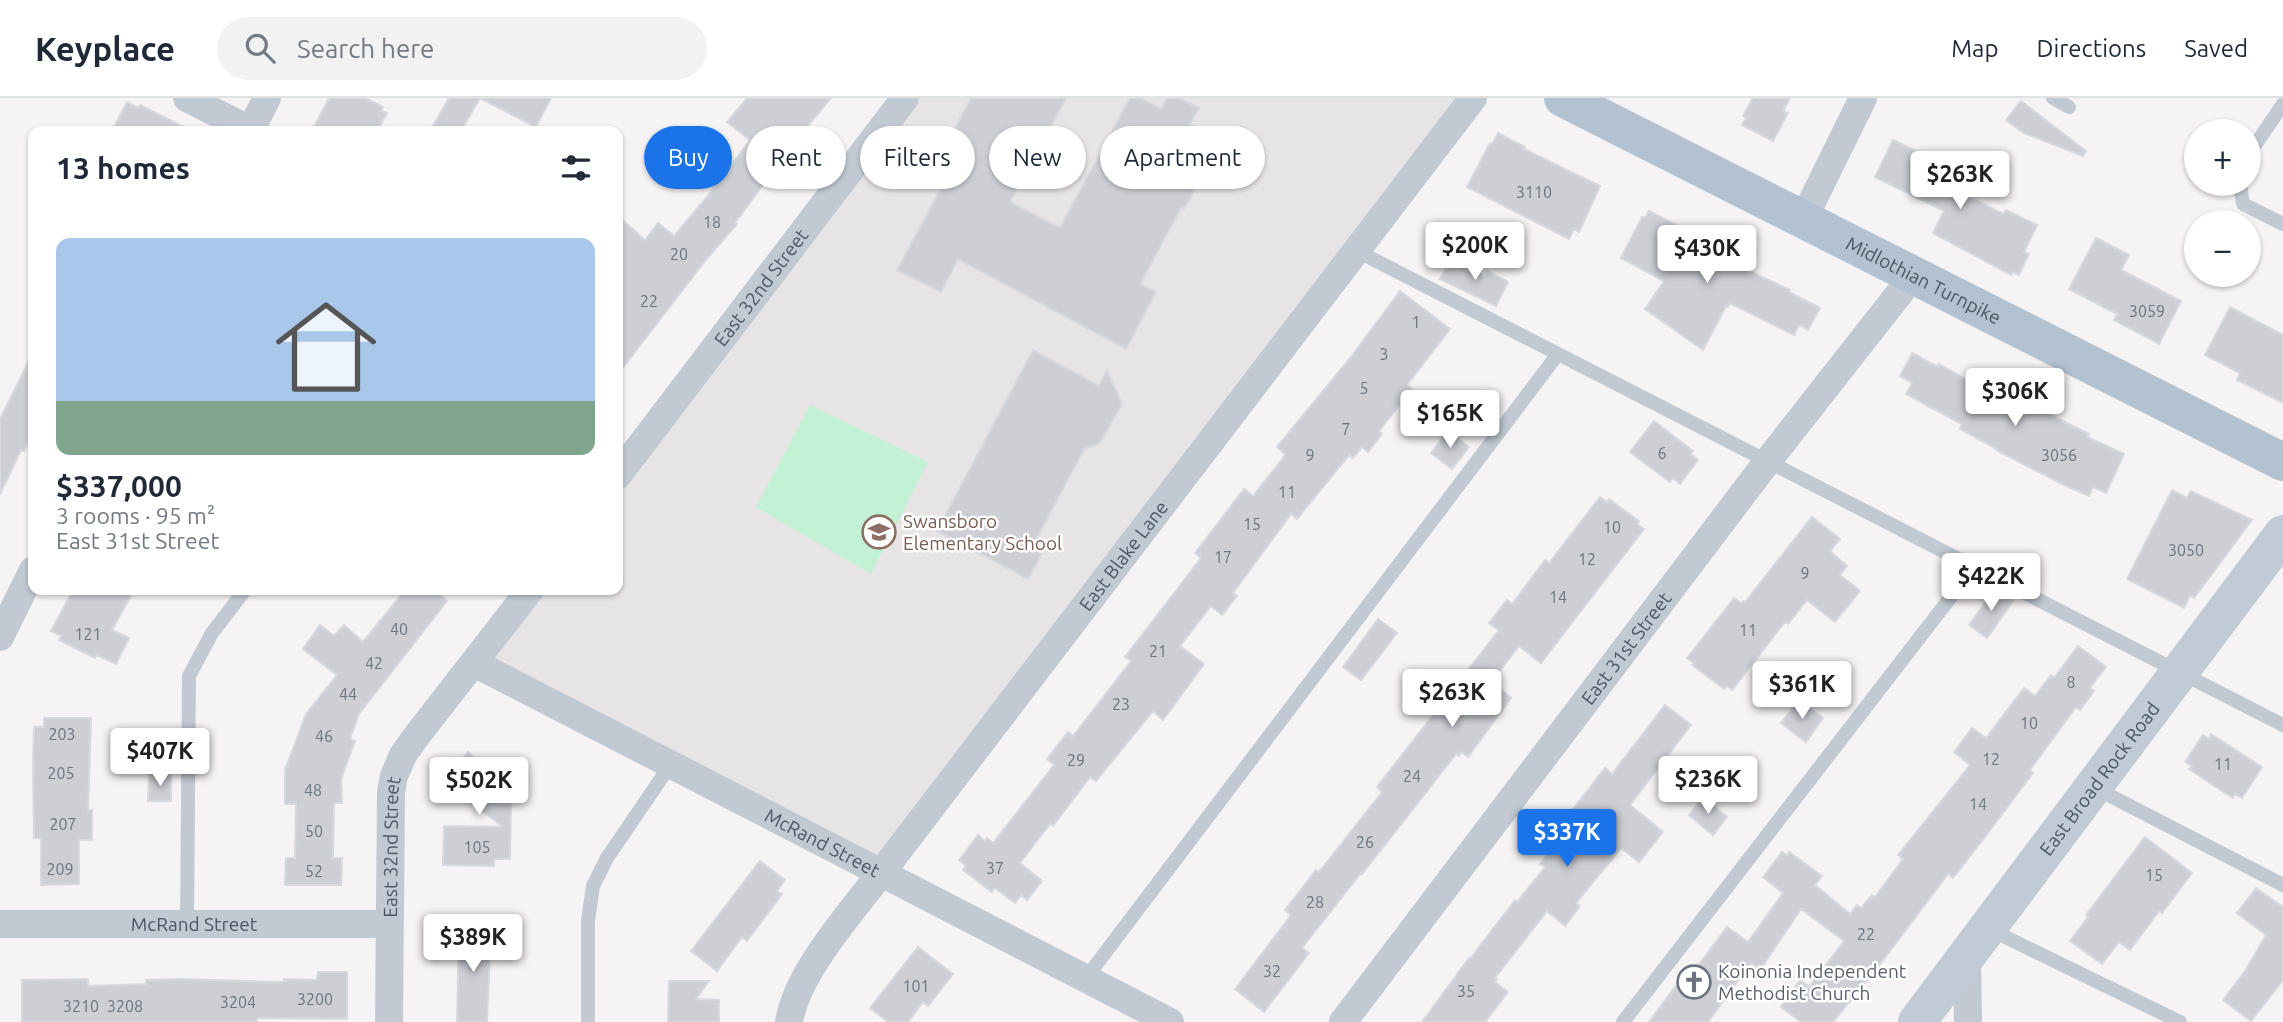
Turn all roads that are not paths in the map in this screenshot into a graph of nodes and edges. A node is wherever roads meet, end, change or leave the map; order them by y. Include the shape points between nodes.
1 (187, 98) edge
2 (267, 98) edge
3 (905, 98) edge
4 (1473, 98) edge
5 (1563, 98) edge
6 (1863, 98) edge
7 (2053, 98) edge
8 (2283, 104) edge
9 (2069, 107) dead end
10 (240, 126) edge
11 (253, 126) edge
12 (2261, 137) edge
13 (2242, 196) edge
14 (1803, 220) junction
15 (2283, 224) edge
16 (1355, 250) junction
17 (1913, 276) junction
18 (1558, 354) junction
19 (1767, 462) junction
20 (2283, 462) edge
21 (623, 468) edge
22 (2283, 534) edge
23 (1974, 566) junction
24 (28, 580) edge
25 (241, 595) edge
26 (526, 595) edge
27 (0, 637) edge
28 (474, 663) junction
29 (2181, 671) junction
30 (2283, 725) edge
31 (671, 764) junction
32 (2094, 788) junction
33 (881, 873) junction
34 (2283, 885) edge
35 (0, 924) edge
36 (187, 924) junction
37 (389, 924) junction
38 (1977, 942) junction
39 (1086, 978) junction
40 (389, 1022) edge
41 (588, 1022) edge
42 (789, 1022) edge
43 (1170, 1022) edge
44 (1343, 1022) edge
45 (1623, 1022) edge
46 (1917, 1022) edge
47 (1968, 1022) edge
48 (2180, 1022) edge

1 - 10 street
2 - 11 street
3 - 21 street, East 32nd Street
4 - 16 street, East Blake Lane
5 - 14 main road, Midlothian Turnpike
6 - 14 street
7 - 9 lane
8 - 12 lane
13 - 15 lane via 2243,204
14 - 17 main road, Midlothian Turnpike
16 - 18 lane
16 - 33 street, East Blake Lane
17 - 19 street, East 31st Street
17 - 20 main road, Midlothian Turnpike
18 - 19 lane
18 - 39 lane
19 - 23 lane
19 - 44 street, East 31st Street
22 - 29 main road, East Broad Rock Road
23 - 29 lane
23 - 45 lane
24 - 27 street
25 - 36 lane via 212,633 189,676
26 - 28 street, East 32nd Street
28 - 31 street, McRand Street
28 - 37 street, East 32nd Street via 415,738 394,776
29 - 30 lane
29 - 32 main road, East Broad Rock Road
31 - 33 street, McRand Street
31 - 41 lane via 593,886 588,921
32 - 34 lane
32 - 38 main road, East Broad Rock Road
33 - 39 street, McRand Street
33 - 42 street, East Blake Lane via 812,966
35 - 36 street, McRand Street
36 - 37 street, McRand Street
37 - 40 street, East 32nd Street
38 - 46 main road, East Broad Rock Road
38 - 47 street
38 - 48 lane
39 - 43 street, McRand Street

